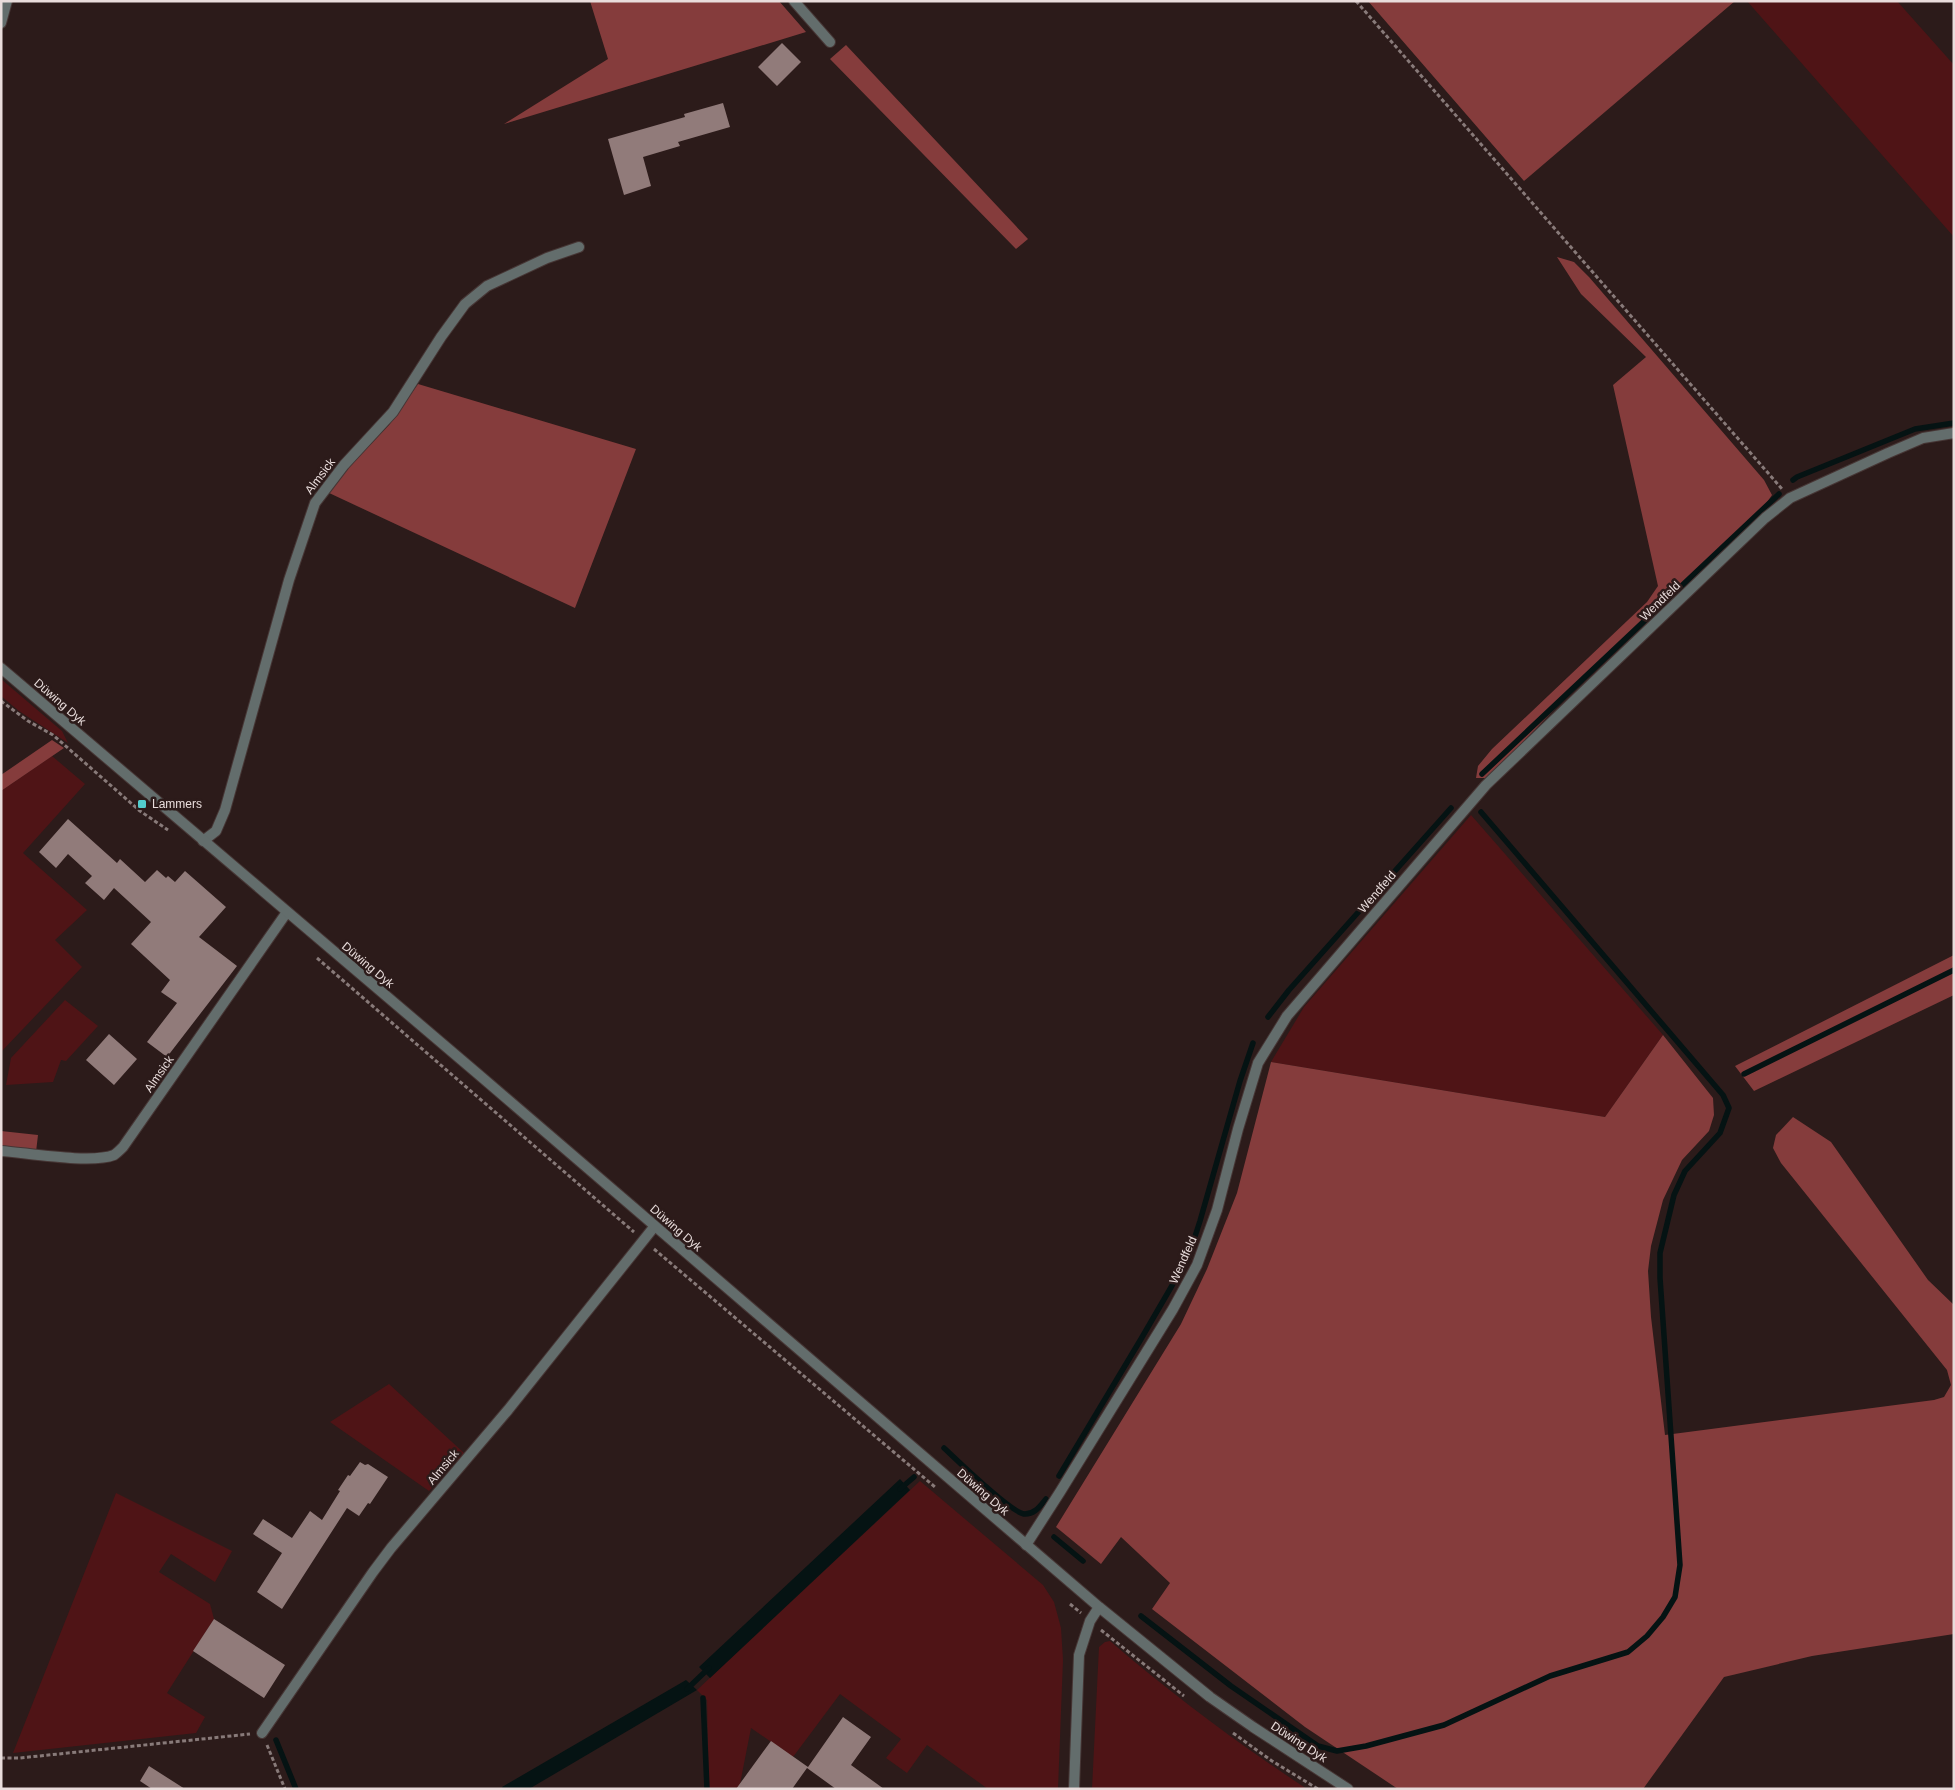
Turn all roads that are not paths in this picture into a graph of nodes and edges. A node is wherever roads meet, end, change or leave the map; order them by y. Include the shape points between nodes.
1 (7, 1) edge
2 (794, 1) edge
3 (1, 24) edge
4 (830, 42) dead end
5 (579, 247) dead end
6 (1954, 433) edge
7 (1, 668) edge
8 (203, 841) junction
9 (287, 912) junction
10 (1, 1151) edge
11 (654, 1226) junction
12 (1026, 1545) junction
13 (1099, 1607) junction
14 (262, 1733) road end
15 (1074, 1789) edge
16 (1348, 1789) edge

1 - 3 street
2 - 4 street
5 - 8 street, Almsick via 546,258 486,286 465,304 394,412 344,465 315,503 289,580 225,810 216,831
6 - 12 street, Wendfeld via 1923,438 1790,498 1765,518 1486,785 1287,1016 1258,1063 1217,1210 1197,1265
7 - 8 street, Düwing Dyk
8 - 9 street, Düwing Dyk
9 - 10 street, Almsick via 116,1154 89,1158
9 - 11 street, Düwing Dyk
11 - 12 street, Düwing Dyk
11 - 14 street, Almsick via 508,1410 385,1556
12 - 13 street, Düwing Dyk
13 - 15 street via 1090,1621 1079,1656
13 - 16 street, Düwing Dyk via 1210,1697

